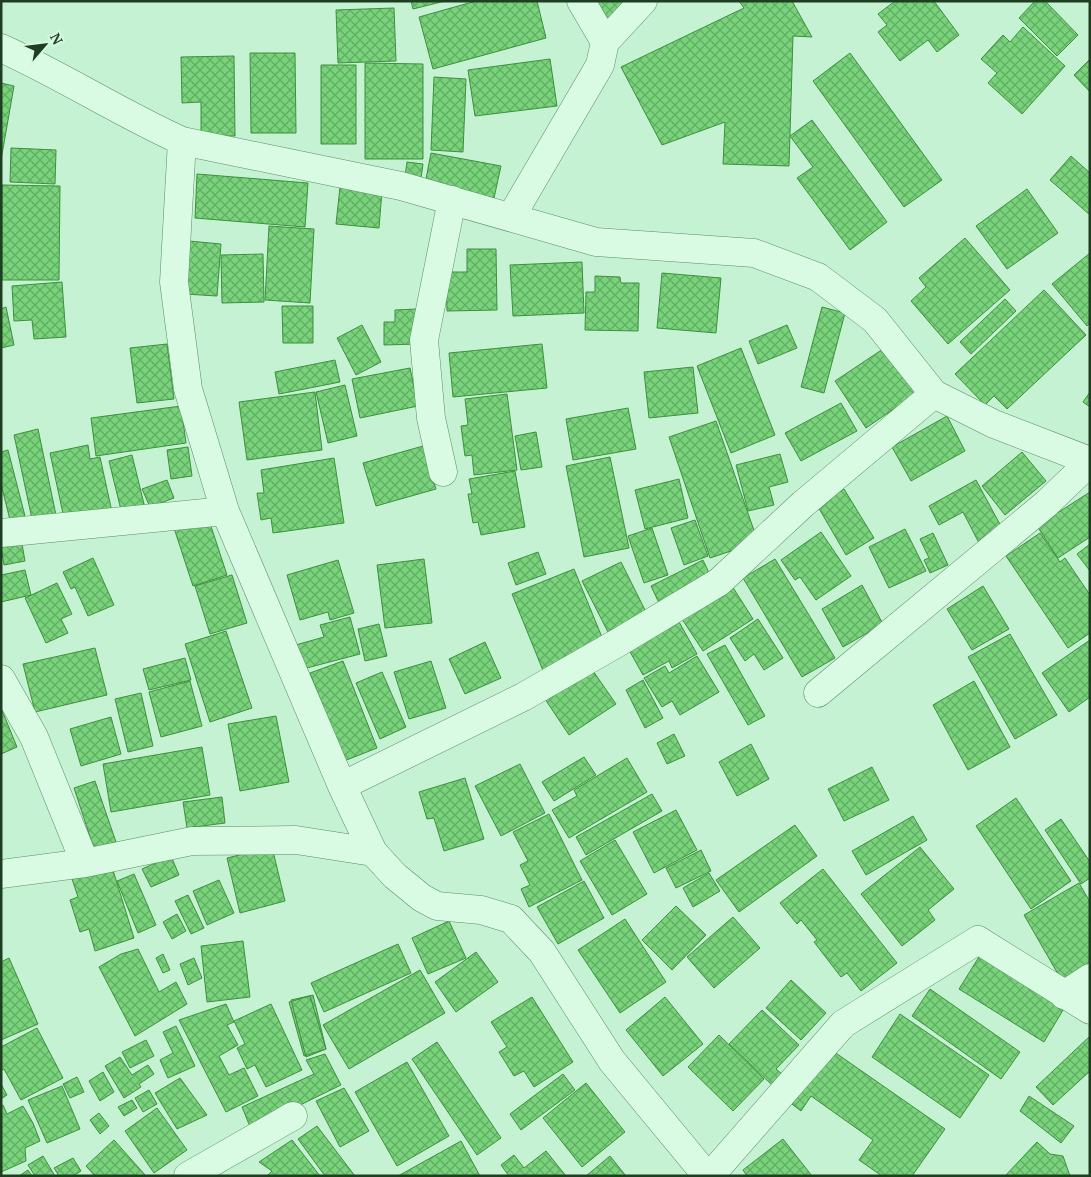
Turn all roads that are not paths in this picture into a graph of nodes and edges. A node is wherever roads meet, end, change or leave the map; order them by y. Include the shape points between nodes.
1 (581, 1) edge
2 (643, 1) edge
3 (605, 42) junction
4 (1, 48) edge
5 (182, 141) junction
6 (452, 200) junction
7 (510, 216) junction
8 (934, 394) junction
9 (1090, 462) edge
10 (443, 472) dead end
11 (225, 511) junction
12 (1, 534) edge
13 (1, 679) edge
14 (818, 693) dead end
15 (342, 786) junction
16 (373, 852) junction
17 (85, 863) junction
18 (1, 874) edge
19 (1090, 978) edge
20 (1064, 995) junction
21 (1090, 1010) edge
22 (293, 1116) dead end
23 (188, 1176) edge
24 (708, 1176) edge

1 - 3 street
2 - 3 street
3 - 7 street via 600,65
4 - 5 street
5 - 6 street via 401,186
5 - 11 street via 174,282 188,389
6 - 7 street
6 - 10 street via 424,340 431,418
7 - 8 street via 596,242 754,253 818,277 875,320
8 - 9 street via 994,424
8 - 15 street via 803,504 719,582 523,697
9 - 14 street via 1046,504
11 - 12 street
11 - 15 street
13 - 17 street via 34,738
15 - 16 street
16 - 17 street via 296,840 192,841
16 - 24 street via 395,876 437,906 481,910 511,920 542,952 612,1060
17 - 18 street
19 - 20 street
20 - 21 street
20 - 24 street via 978,940 843,1024
22 - 23 street

